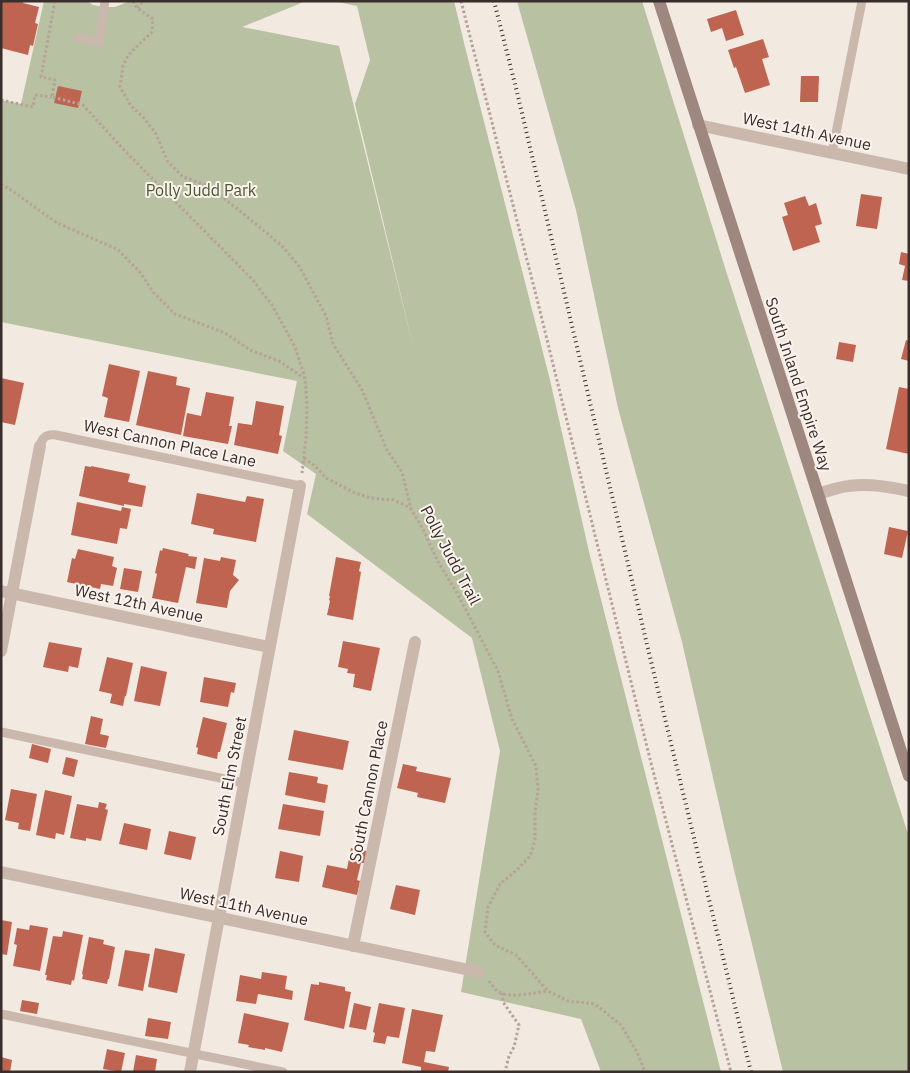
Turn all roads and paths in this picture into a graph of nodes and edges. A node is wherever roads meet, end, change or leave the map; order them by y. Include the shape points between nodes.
1 (55, 1) edge
2 (105, 1) edge
3 (133, 1) edge
4 (143, 1) edge
5 (461, 1) edge
6 (659, 1) edge
7 (862, 1) edge
8 (138, 8) junction
9 (78, 38) dead end
10 (52, 97) junction
11 (1, 100) edge
12 (698, 125) junction
13 (832, 153) junction
14 (909, 169) edge
15 (1, 184) edge
16 (305, 378) junction
17 (40, 446) joint
18 (303, 458) junction
19 (300, 486) junction
20 (909, 491) edge
21 (818, 494) junction
22 (411, 508) junction
23 (7, 592) edge
24 (415, 642) dead end
25 (269, 647) junction
26 (1, 651) edge
27 (1, 732) edge
28 (909, 776) edge
29 (244, 783) junction
30 (1, 872) edge
31 (219, 918) junction
32 (353, 946) junction
33 (479, 972) joint
34 (548, 991) junction
35 (502, 993) junction
36 (1, 1014) edge
37 (194, 1053) junction
38 (190, 1072) edge
39 (283, 1072) edge
40 (505, 1072) edge
41 (645, 1072) edge
42 (731, 1072) edge

1 - 10 path via 41,77 55,80
2 - 9 lane via 99,42
3 - 8 path, Polly Judd Trail
4 - 8 path
5 - 42 path
6 - 12 street, South Inland Empire Way
7 - 13 lane
8 - 22 path, Polly Judd Trail via 153,19 152,32 128,55 120,87 131,106 155,132 168,162 183,177 206,185 239,210 282,246 300,266 326,316 333,344 362,390 387,450 402,472
10 - 11 path via 35,95 32,107
10 - 16 path via 83,106 252,280 272,305 295,347
12 - 13 street, West 14th Avenue
12 - 21 street, South Inland Empire Way
13 - 14 street, West 14th Avenue
15 - 16 path via 57,223 117,249 175,314 225,333 250,350 278,361
16 - 18 path via 307,405
17 - 19 lane, West Cannon Place Lane via 50,434
17 - 23 street
18 - 19 path
18 - 22 path via 326,478 355,493 393,500
19 - 25 street, South Elm Street
20 - 21 street via 861,485
21 - 28 street, South Inland Empire Way
22 - 34 path, Polly Judd Trail via 498,671 512,719 536,766 535,840 530,856 500,884 488,907 485,932 495,945 516,955
23 - 25 street, West 12th Avenue
23 - 26 street
24 - 32 street, South Cannon Place
25 - 29 street, South Elm Street
27 - 29 lane
29 - 31 street, South Elm Street
30 - 31 street, West 11th Avenue
31 - 32 street, West 11th Avenue
31 - 37 street, South Elm Street
32 - 33 street, West 11th Avenue
33 - 35 path
34 - 35 path via 523,995
34 - 41 path, Polly Judd Trail via 568,1001 595,1004 621,1025
35 - 40 path via 503,1002 518,1025
36 - 37 lane
37 - 38 street, South Elm Street
37 - 39 lane

